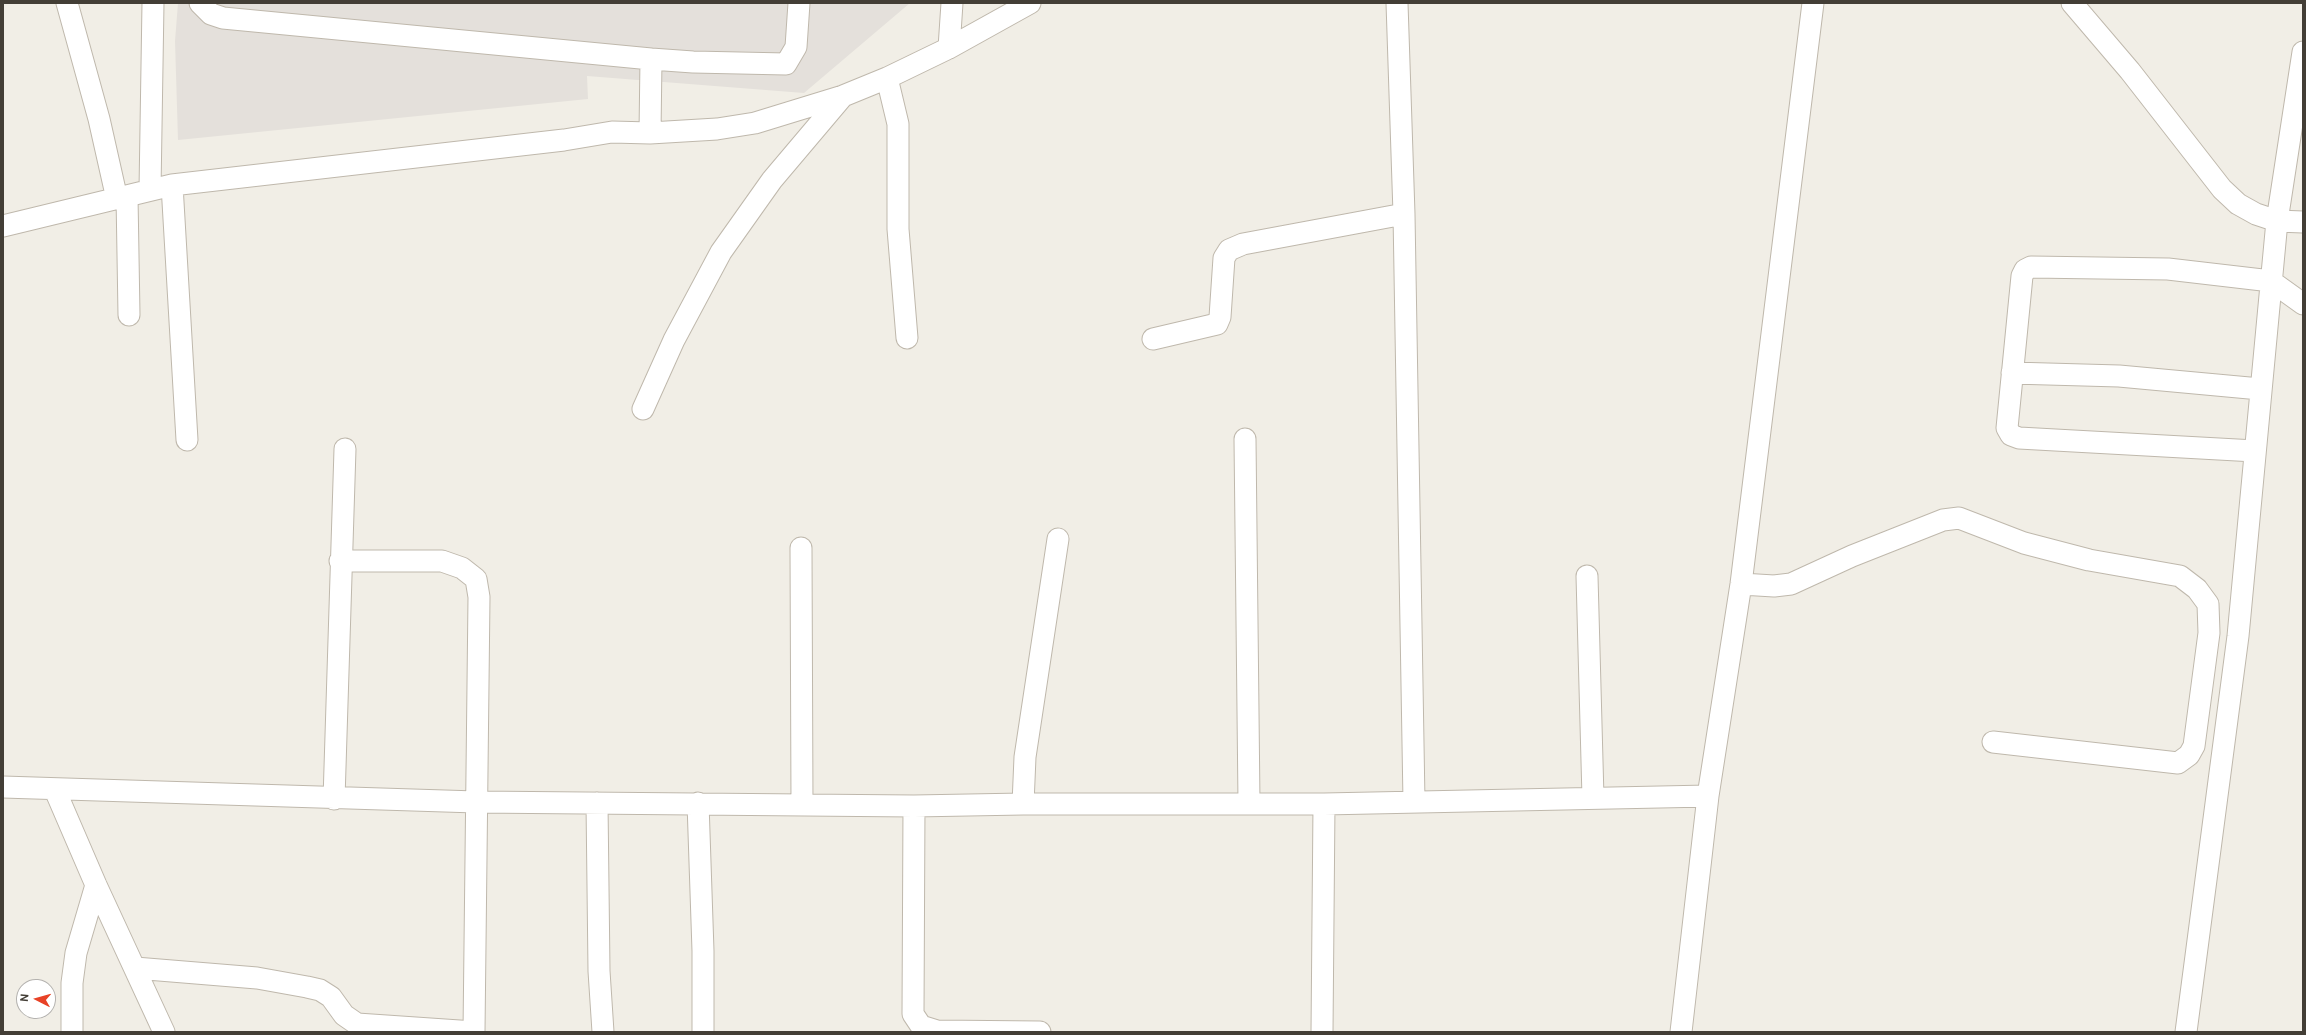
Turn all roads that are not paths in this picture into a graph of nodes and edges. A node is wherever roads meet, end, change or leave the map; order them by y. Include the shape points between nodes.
1 (67, 3) edge
2 (154, 3) edge
3 (200, 3) edge
4 (799, 3) edge
5 (952, 3) edge
6 (1030, 3) edge
7 (1397, 3) edge
8 (1813, 3) edge
9 (2072, 3) edge
10 (949, 48) junction
11 (2303, 52) edge
12 (651, 59) junction
13 (887, 78) junction
14 (843, 96) junction
15 (650, 133) junction
16 (172, 185) junction
17 (150, 190) junction
18 (122, 198) junction
19 (1404, 214) junction
20 (2277, 221) junction
21 (2303, 222) edge
22 (3, 226) edge
23 (2271, 282) junction
24 (2303, 304) edge
25 (129, 315) dead end
26 (907, 338) dead end
27 (1153, 339) dead end
28 (2012, 372) junction
29 (2260, 389) junction
30 (642, 409) dead end
31 (1245, 439) dead end
32 (187, 440) dead end
33 (345, 449) dead end
34 (2255, 451) junction
35 (1058, 539) dead end
36 (801, 548) dead end
37 (340, 562) junction
38 (1587, 576) dead end
39 (1741, 584) junction
40 (2209, 633) junction
41 (2238, 636) junction
42 (1993, 742) dead end
43 (3, 787) edge
44 (56, 790) junction
45 (1708, 796) junction
46 (1593, 798) junction
47 (334, 799) junction
48 (1414, 801) junction
49 (476, 802) junction
50 (597, 803) junction
51 (698, 803) junction
52 (1249, 803) junction
53 (1023, 804) junction
54 (1324, 804) junction
55 (802, 805) junction
56 (914, 806) junction
57 (96, 885) junction
58 (135, 968) junction
59 (72, 1032) edge
60 (164, 1032) edge
61 (474, 1032) edge
62 (603, 1032) edge
63 (703, 1032) edge
64 (1040, 1032) edge
65 (1322, 1032) edge
66 (1681, 1032) edge
67 (2186, 1032) edge

1 - 18 street
2 - 17 street
3 - 12 street via 211,14 223,18
4 - 12 street via 796,47 786,64
5 - 10 street
6 - 10 street
7 - 19 street
8 - 39 street
9 - 20 street via 2134,76 2222,189 2238,204
10 - 13 street
11 - 20 street
12 - 15 street
13 - 14 street
13 - 26 street via 898,124 898,229
14 - 15 street via 755,123 717,129
14 - 30 street via 772,180 721,252 674,340
15 - 16 street via 612,132 564,140
16 - 17 street
16 - 32 street
17 - 18 street
18 - 22 street
18 - 25 street
19 - 27 street via 1243,244 1229,250 1224,258 1220,317 1217,324
19 - 48 street
20 - 21 street
20 - 23 street
23 - 24 street
23 - 28 street via 2168,268 2031,267 2025,270 2022,276
23 - 29 street
28 - 29 street via 2119,376
28 - 34 street via 2008,428 2011,435 2019,438
29 - 34 street
31 - 52 street
33 - 37 street
34 - 41 street
35 - 53 street via 1025,757
36 - 55 street
37 - 47 street
37 - 49 street via 442,561 462,568 476,579 479,597
38 - 46 street
39 - 40 street via 1791,584 1852,556 1936,523 1959,518 2024,544 2067,555 2180,576 2197,589 2208,604
39 - 45 street
40 - 41 street
40 - 42 street via 2194,746 2189,756 2178,763
41 - 67 street
43 - 44 street
44 - 47 street
44 - 57 street
45 - 46 street
45 - 66 street
46 - 48 street
47 - 49 street
48 - 54 street
49 - 50 street
49 - 61 street
50 - 51 street
50 - 62 street via 599,971
51 - 55 street
51 - 63 street
52 - 53 street
52 - 54 street
53 - 56 street
54 - 65 street
55 - 56 street
56 - 64 street via 913,1014 921,1026 937,1031
57 - 58 street
57 - 59 street via 76,954 72,983
58 - 60 street
58 - 61 street via 257,978 320,990 331,997 344,1015 357,1024

